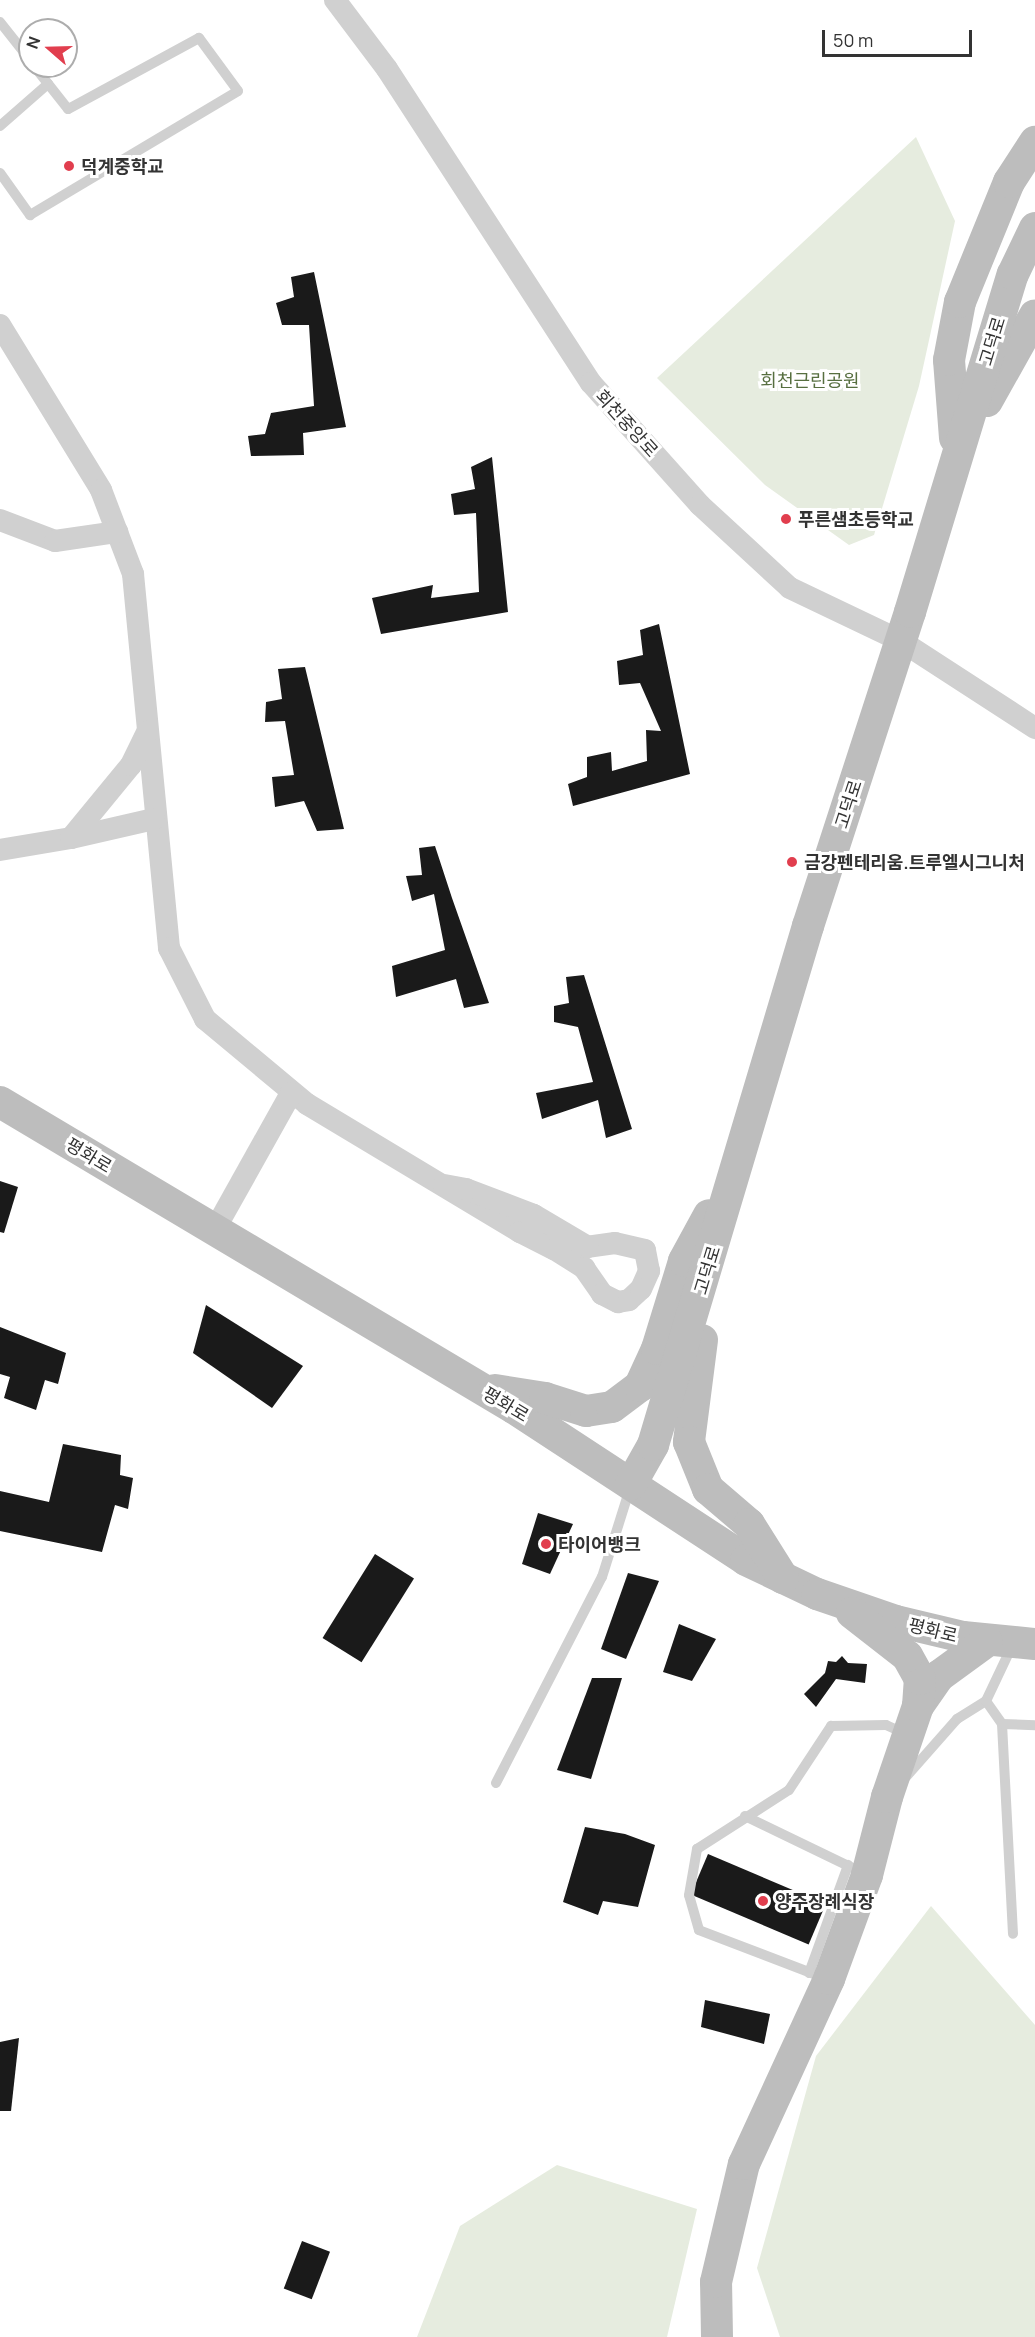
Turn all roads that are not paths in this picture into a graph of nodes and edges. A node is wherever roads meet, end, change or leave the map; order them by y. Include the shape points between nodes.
1 (334, 0) edge
2 (0, 22) edge
3 (18, 45) edge
4 (43, 78) edge
5 (48, 84) junction
6 (0, 126) edge
7 (1035, 142) edge
8 (0, 172) edge
9 (1035, 228) edge
10 (1035, 315) edge
11 (0, 325) edge
12 (956, 454) junction
13 (0, 520) edge
14 (117, 532) junction
15 (901, 641) junction
16 (1035, 728) edge
17 (147, 731) junction
18 (154, 819) junction
19 (71, 838) junction
20 (0, 850) edge
21 (291, 1093) junction
22 (0, 1102) edge
23 (740, 1159) junction
24 (444, 1185) junction
25 (214, 1231) junction
26 (718, 1232) junction
27 (478, 1388) junction
28 (631, 1484) junction
29 (784, 1579) junction
30 (841, 1602) junction
31 (1012, 1643) edge
32 (986, 1701) junction
33 (913, 1721) junction
34 (1002, 1724) junction
35 (1035, 1725) edge
36 (496, 1783) dead end
37 (887, 1797) junction
38 (745, 1816) junction
39 (858, 1870) junction
40 (1013, 1934) dead end
41 (819, 1976) junction
42 (717, 2337) edge

1 - 15 street, 회천중앙로 via 387,69 591,383 700,505 790,588
2 - 3 lane
4 - 5 lane
5 - 6 lane
5 - 8 lane via 68,109 199,38 238,91 30,215
7 - 12 main road via 1009,182 960,302 949,360
9 - 12 main road, 고덕로 via 1012,274
10 - 12 main road
11 - 14 street via 101,490
12 - 15 main road, 고덕로
13 - 14 street via 55,541
14 - 17 street via 133,574
15 - 16 street, 회천중앙로
15 - 23 main road, 고덕로 via 808,926
17 - 18 street
17 - 19 street via 131,765
18 - 19 street
18 - 21 street via 169,948 205,1019
19 - 20 street
21 - 24 street
21 - 25 street
22 - 25 main road, 평화로
23 - 26 main road, 고덕로
23 - 27 main road via 684,1261 657,1349 640,1386 612,1407 586,1410 545,1398
24 - 24 street via 584,1269 602,1294 618,1302 628,1300 641,1288 649,1271 645,1250 615,1243 588,1247 534,1215 466,1189
25 - 27 main road, 평화로
26 - 28 main road, 고덕로 via 650,1454
26 - 29 main road via 689,1442 708,1489 749,1524
27 - 28 main road, 평화로
28 - 29 main road, 평화로 via 746,1560
28 - 36 lane via 602,1577
29 - 30 main road, 평화로
30 - 31 main road, 평화로 via 896,1621
30 - 33 main road via 877,1636 907,1656 920,1679
31 - 32 lane
31 - 33 main road via 939,1676
32 - 34 lane
32 - 37 lane via 957,1719
33 - 37 main road
33 - 38 lane via 831,1726 789,1790
34 - 35 lane
34 - 40 lane
37 - 39 main road
38 - 39 lane
38 - 41 lane via 697,1849 689,1895 699,1930
39 - 41 main road
41 - 42 main road via 744,2164 716,2282

